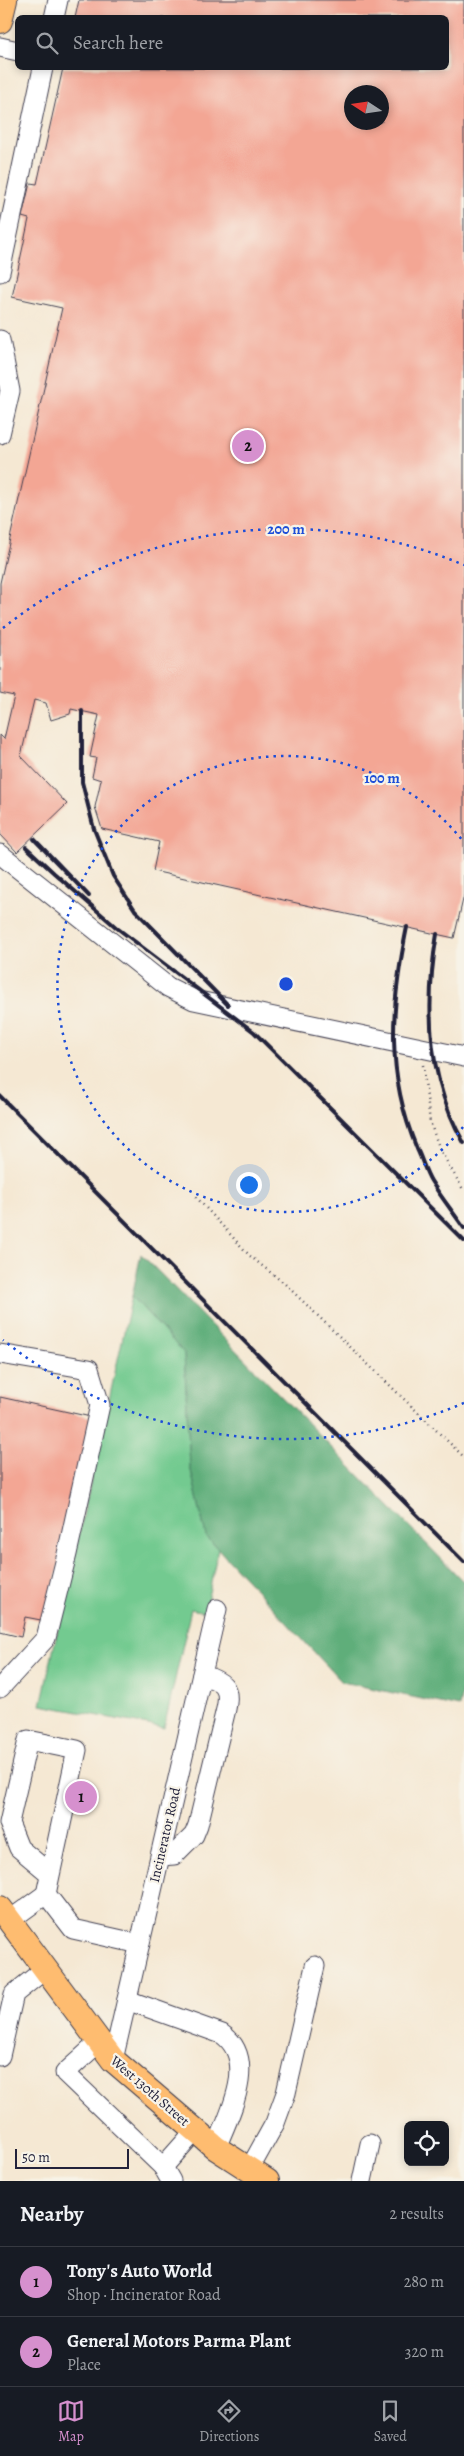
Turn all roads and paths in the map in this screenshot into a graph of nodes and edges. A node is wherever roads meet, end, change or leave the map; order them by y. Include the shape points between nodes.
1 (5, 0) edge
2 (58, 0) edge
3 (55, 15) edge
4 (0, 21) edge
5 (0, 47) edge
6 (15, 50) edge
7 (42, 70) edge
8 (8, 197) edge
9 (0, 272) edge
10 (0, 340) edge
11 (0, 434) edge
12 (0, 854) edge
13 (425, 1049) junction
14 (464, 1058) edge
15 (464, 1191) edge
16 (196, 1197) dead end
17 (0, 1354) edge
18 (464, 1458) edge
19 (217, 1609) dead end
20 (202, 1675) junction
21 (0, 1688) edge
22 (160, 1856) junction
23 (50, 1874) junction
24 (46, 1894) junction
25 (5, 1914) edge
26 (140, 1944) junction
27 (315, 1966) dead end
28 (44, 1970) junction
29 (127, 2000) junction
30 (106, 2051) junction
31 (0, 2056) edge
32 (195, 2131) junction
33 (370, 2144) dead end
34 (216, 2148) junction
35 (167, 2174) edge
36 (258, 2175) edge
37 (362, 2181) edge

1 - 4 main road
2 - 3 street
5 - 6 street
7 - 8 street
8 - 9 street
10 - 11 street via 10,391
12 - 13 street via 168,987 194,1000
13 - 14 street
13 - 15 path via 423,1066 430,1122 440,1150
16 - 18 path via 250,1256 285,1284
17 - 21 street via 89,1370 100,1405 46,1638
19 - 20 street, Incinerator Road
20 - 22 street, Incinerator Road
20 - 22 street via 215,1678 226,1688 229,1698 194,1835 174,1855
22 - 26 street, Incinerator Road
23 - 23 street via 76,1750 28,1740 9,1823 19,1848
23 - 24 street
24 - 25 street
24 - 26 street via 72,1929
25 - 28 main road, West 130th Street
26 - 29 street, Incinerator Road
27 - 36 street via 286,2094
28 - 30 main road, West 130th Street
28 - 31 street via 14,1994
29 - 30 street, Incinerator Road
29 - 34 street via 222,2034 238,2049 241,2062 239,2080
30 - 32 main road, West 130th Street
30 - 35 street via 65,2074
32 - 34 main road, West 130th Street
32 - 35 street
33 - 37 street
34 - 36 main road, West 130th Street

